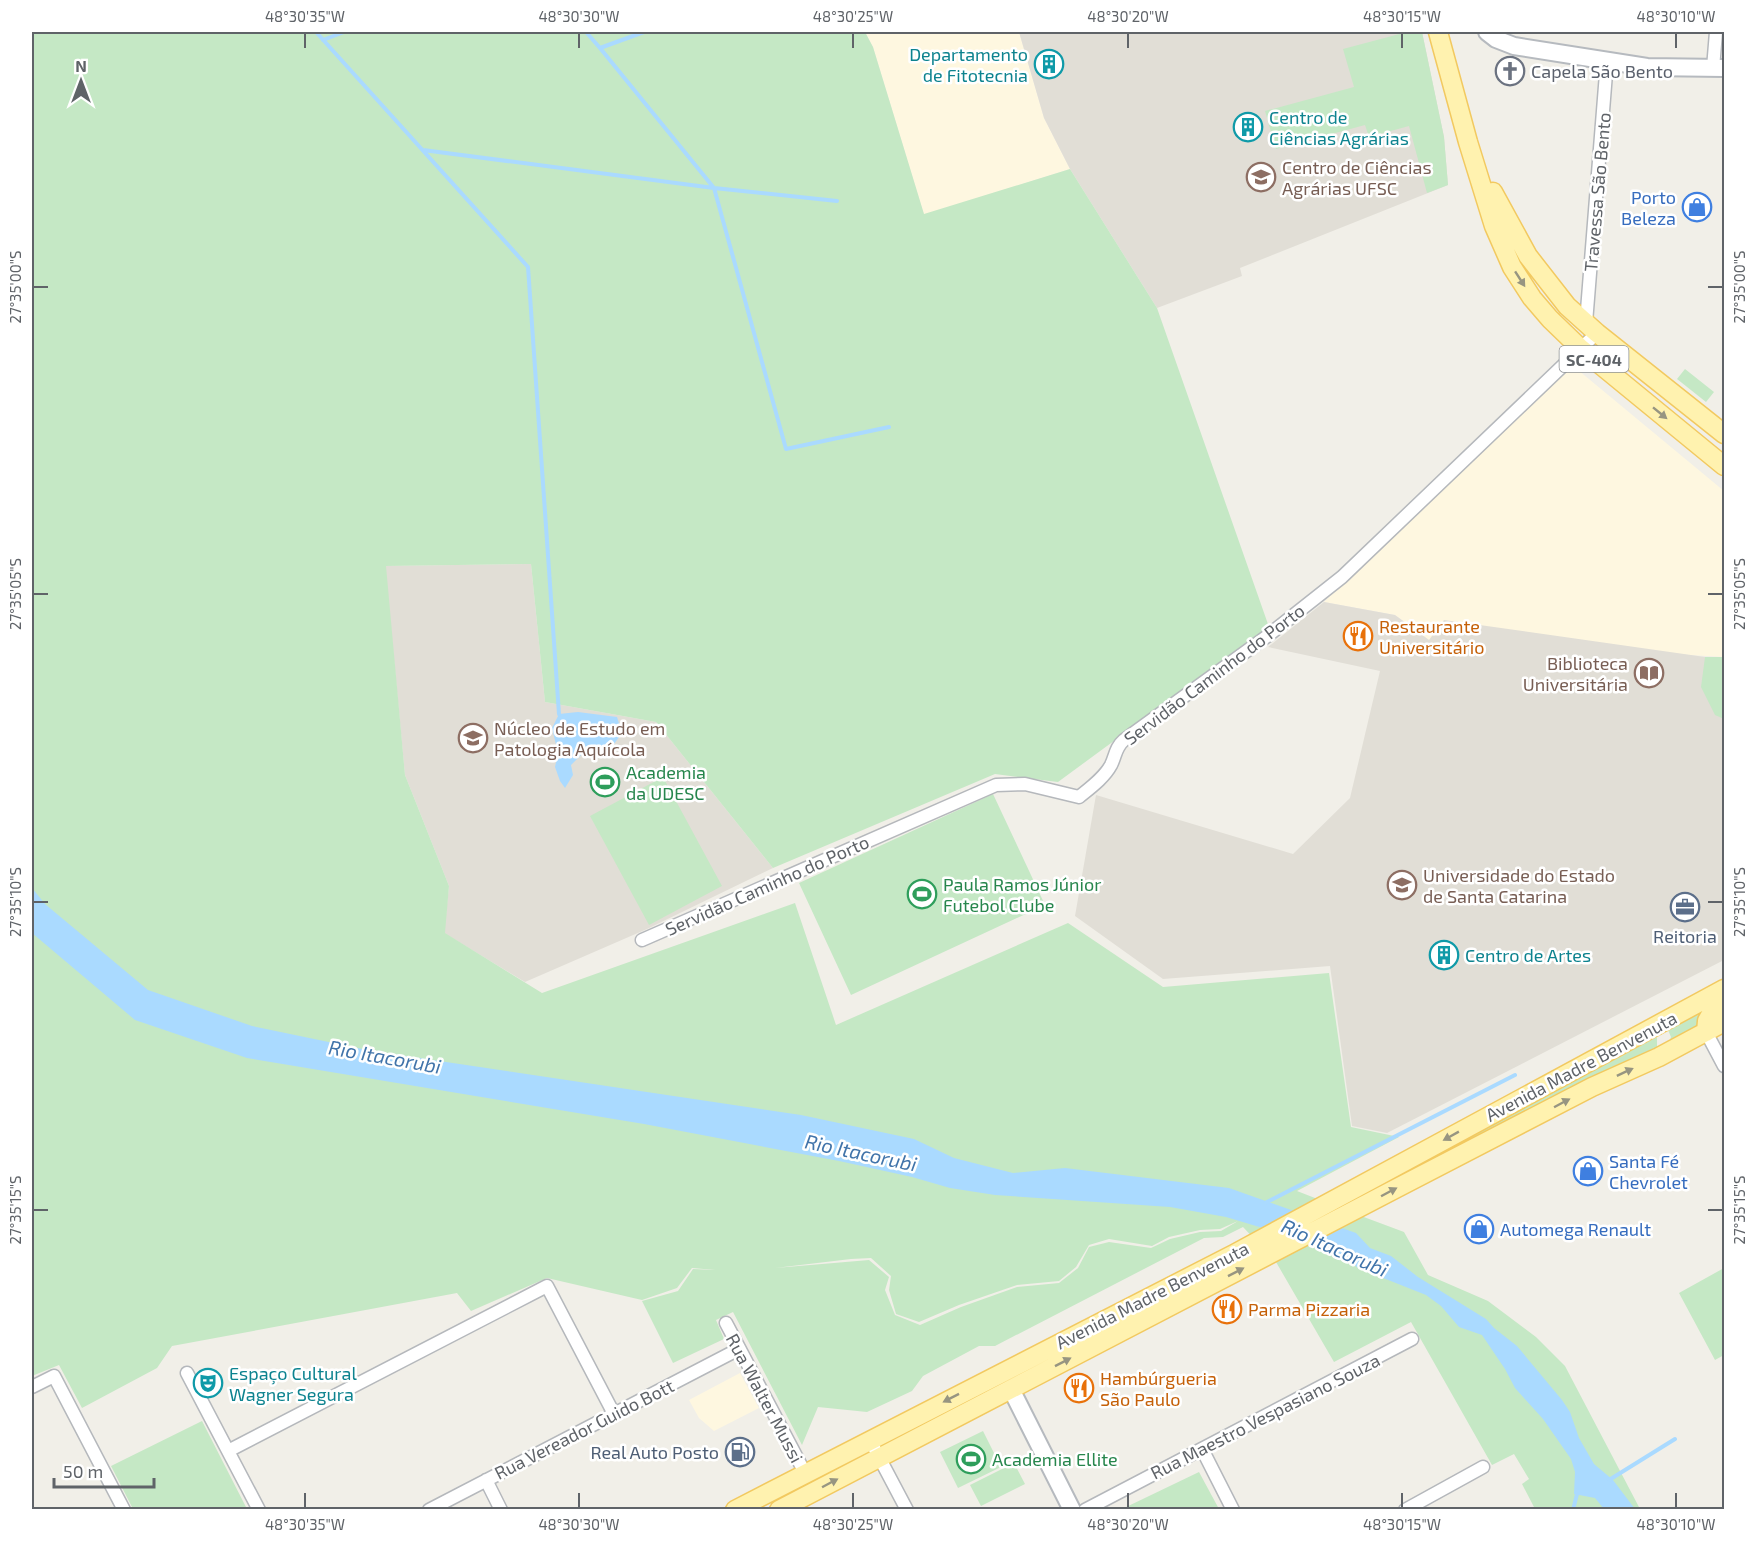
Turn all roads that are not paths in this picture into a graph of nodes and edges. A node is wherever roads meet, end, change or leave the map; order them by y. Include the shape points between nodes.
1 (1438, 32) edge
2 (1486, 32) edge
3 (1716, 32) edge
4 (1607, 61) junction
5 (1719, 68) edge
6 (1468, 142) junction
7 (1592, 328) junction
8 (1580, 348) junction
9 (1725, 434) edge
10 (1725, 466) edge
11 (642, 940) dead end
12 (1725, 990) edge
13 (1725, 1022) edge
14 (1656, 1025) junction
15 (1706, 1032) junction
16 (1659, 1057) junction
17 (1725, 1066) edge
18 (726, 1323) dead end
19 (1412, 1339) dead end
20 (739, 1349) junction
21 (1003, 1371) junction
22 (187, 1373) dead end
23 (32, 1387) edge
24 (1011, 1389) junction
25 (614, 1414) junction
26 (870, 1440) junction
27 (1202, 1449) junction
28 (228, 1451) junction
29 (880, 1457) junction
30 (1483, 1467) dead end
31 (805, 1473) junction
32 (486, 1480) junction
33 (122, 1509) edge
34 (259, 1509) edge
35 (429, 1509) edge
36 (501, 1509) edge
37 (735, 1509) edge
38 (780, 1509) edge
39 (907, 1509) edge
40 (1072, 1509) edge
41 (1085, 1509) edge
42 (1233, 1509) edge
43 (1405, 1509) edge

1 - 6 main road, SC-404
2 - 4 main road via 1514,46
3 - 5 street
4 - 5 main road via 1664,68
4 - 7 street, Travessa São Bento
6 - 7 main road, SC-404 via 1528,256 1552,288
6 -> 8 main road, SC-404 via 1494,226 1512,267 1532,298
7 - 8 street, Servidão Caminho do Porto
7 - 9 main road, SC-404
8 -> 10 main road, SC-404
8 - 11 street, Servidão Caminho do Porto via 1342,577 1124,740 1115,749 1105,774 1079,797 1024,784 996,785
12 - 14 main road, Avenida Madre Benvenuta
12 - 15 main road via 1707,1021
13 - 15 main road, Avenida Madre Benvenuta
14 - 16 main road
14 -> 21 main road, Avenida Madre Benvenuta via 1234,1254
15 - 16 main road, Avenida Madre Benvenuta
15 - 17 street
24 -> 16 main road, Avenida Madre Benvenuta via 1592,1087
18 - 20 street, Rua Walter Mussi
19 - 27 street, Rua Maestro Vespasiano Souza
20 - 25 street, Rua Vereador Guido Bott
20 - 31 street, Rua Walter Mussi
21 - 24 main road
21 -> 26 main road, Avenida Madre Benvenuta
22 - 28 street
23 - 33 street via 54,1376
24 - 29 main road, Avenida Madre Benvenuta
24 - 40 main road
25 - 28 street via 546,1286
25 - 32 street, Rua Vereador Guido Bott
26 - 29 street
26 - 31 main road, Avenida Madre Benvenuta
27 - 41 street, Rua Maestro Vespasiano Souza
27 - 42 street
28 - 34 street
38 -> 29 main road, Avenida Madre Benvenuta
29 - 39 street
30 - 43 street
31 - 37 main road, Avenida Madre Benvenuta
32 - 35 street, Rua Vereador Guido Bott
32 - 36 street

